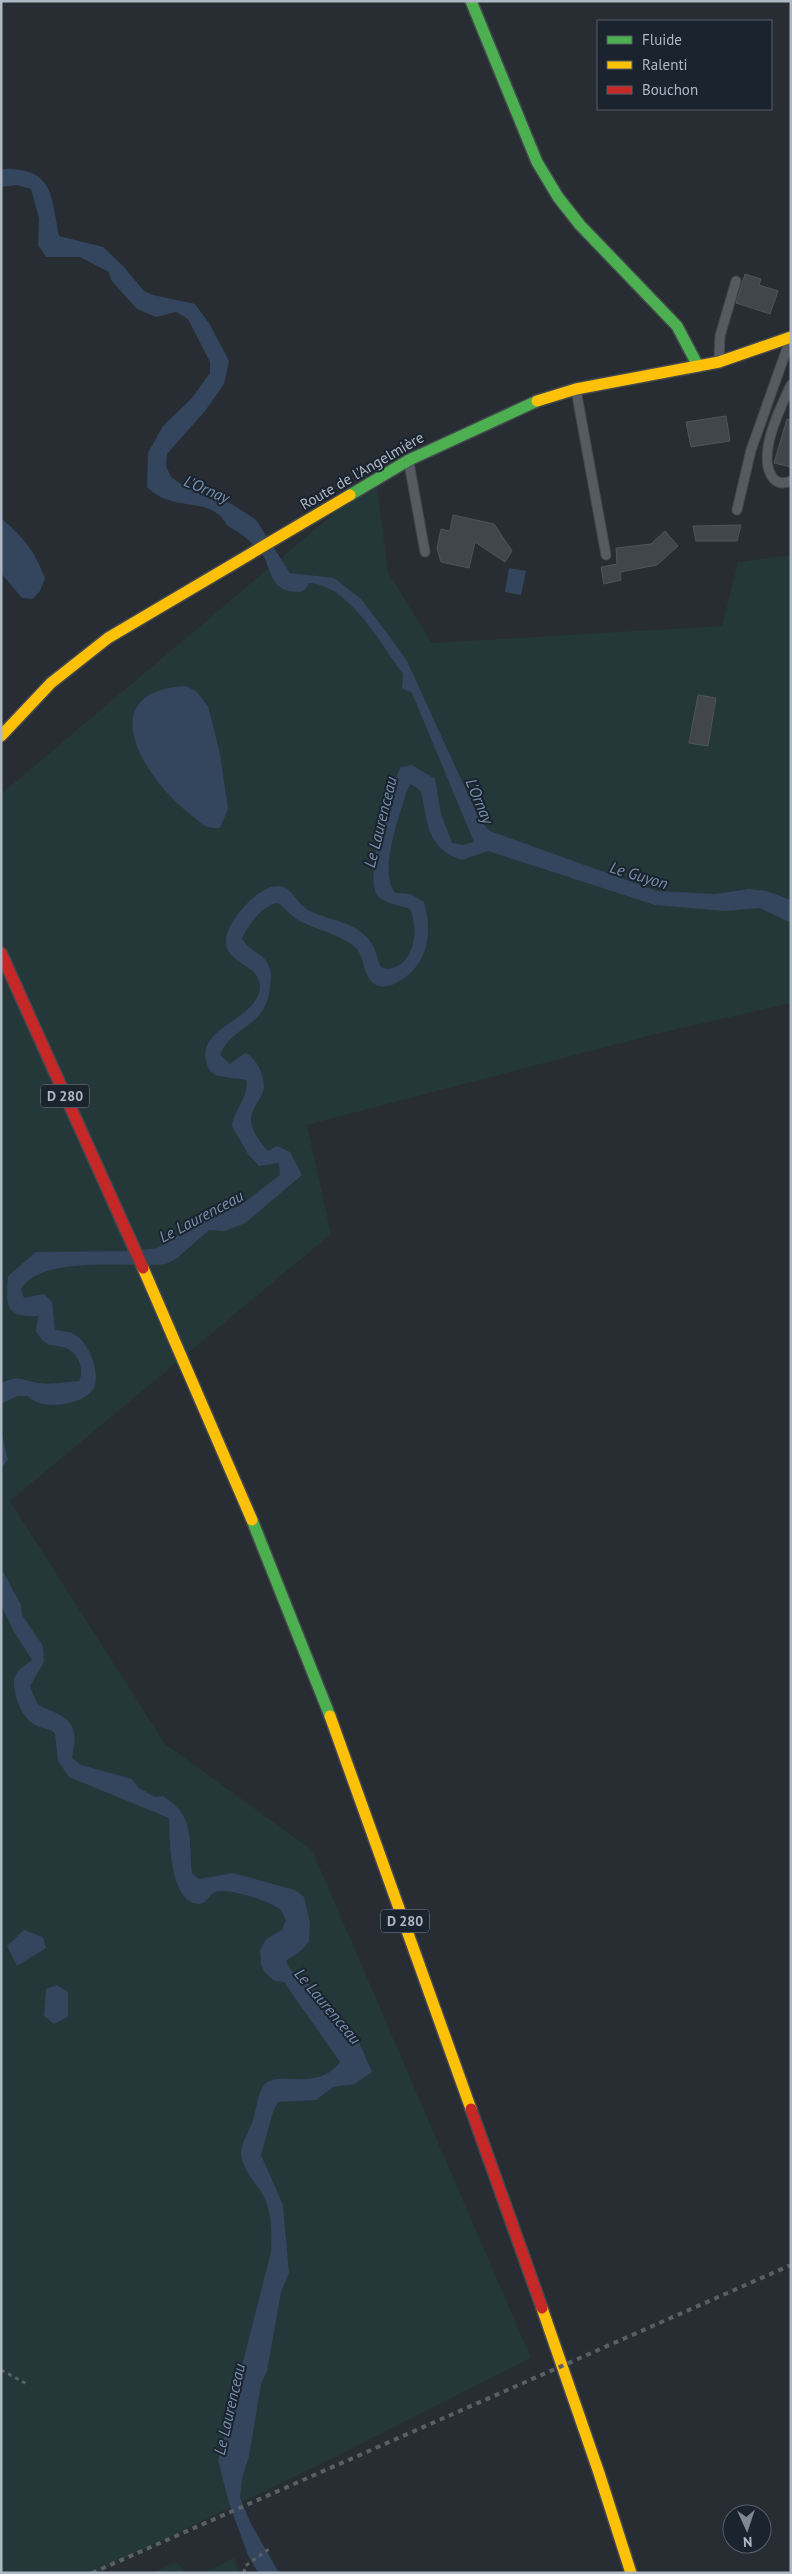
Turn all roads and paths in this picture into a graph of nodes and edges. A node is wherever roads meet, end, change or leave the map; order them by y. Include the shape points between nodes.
1 (472, 1) edge
2 (736, 280) dead end
3 (791, 338) edge
4 (718, 362) junction
5 (698, 366) junction
6 (791, 386) edge
7 (576, 389) junction
8 (409, 460) junction
9 (791, 481) edge
10 (737, 510) dead end
11 (425, 552) dead end
12 (606, 555) dead end
13 (1, 736) edge
14 (1, 953) edge
15 (1, 2370) edge
16 (27, 2384) dead end
17 (269, 2549) dead end
18 (244, 2573) edge
19 (631, 2573) edge

1 - 5 main road via 537,162 558,197 580,225 677,326
2 - 4 lane via 720,336
3 - 4 main road, Route de l'Angelmière
3 - 10 lane via 751,450
4 - 5 main road, Route de l'Angelmière
5 - 7 main road, Route de l'Angelmière
6 - 9 lane via 767,447 767,471 776,481 785,484
7 - 8 main road, Route de l'Angelmière via 524,404
7 - 12 lane
8 - 11 lane
8 - 13 main road, Route de l'Angelmière via 108,638 74,662 17,716
14 - 19 main road, D 280 via 224,1453 300,1639 355,1782 570,2390
15 - 16 path
17 - 18 path via 248,2564

